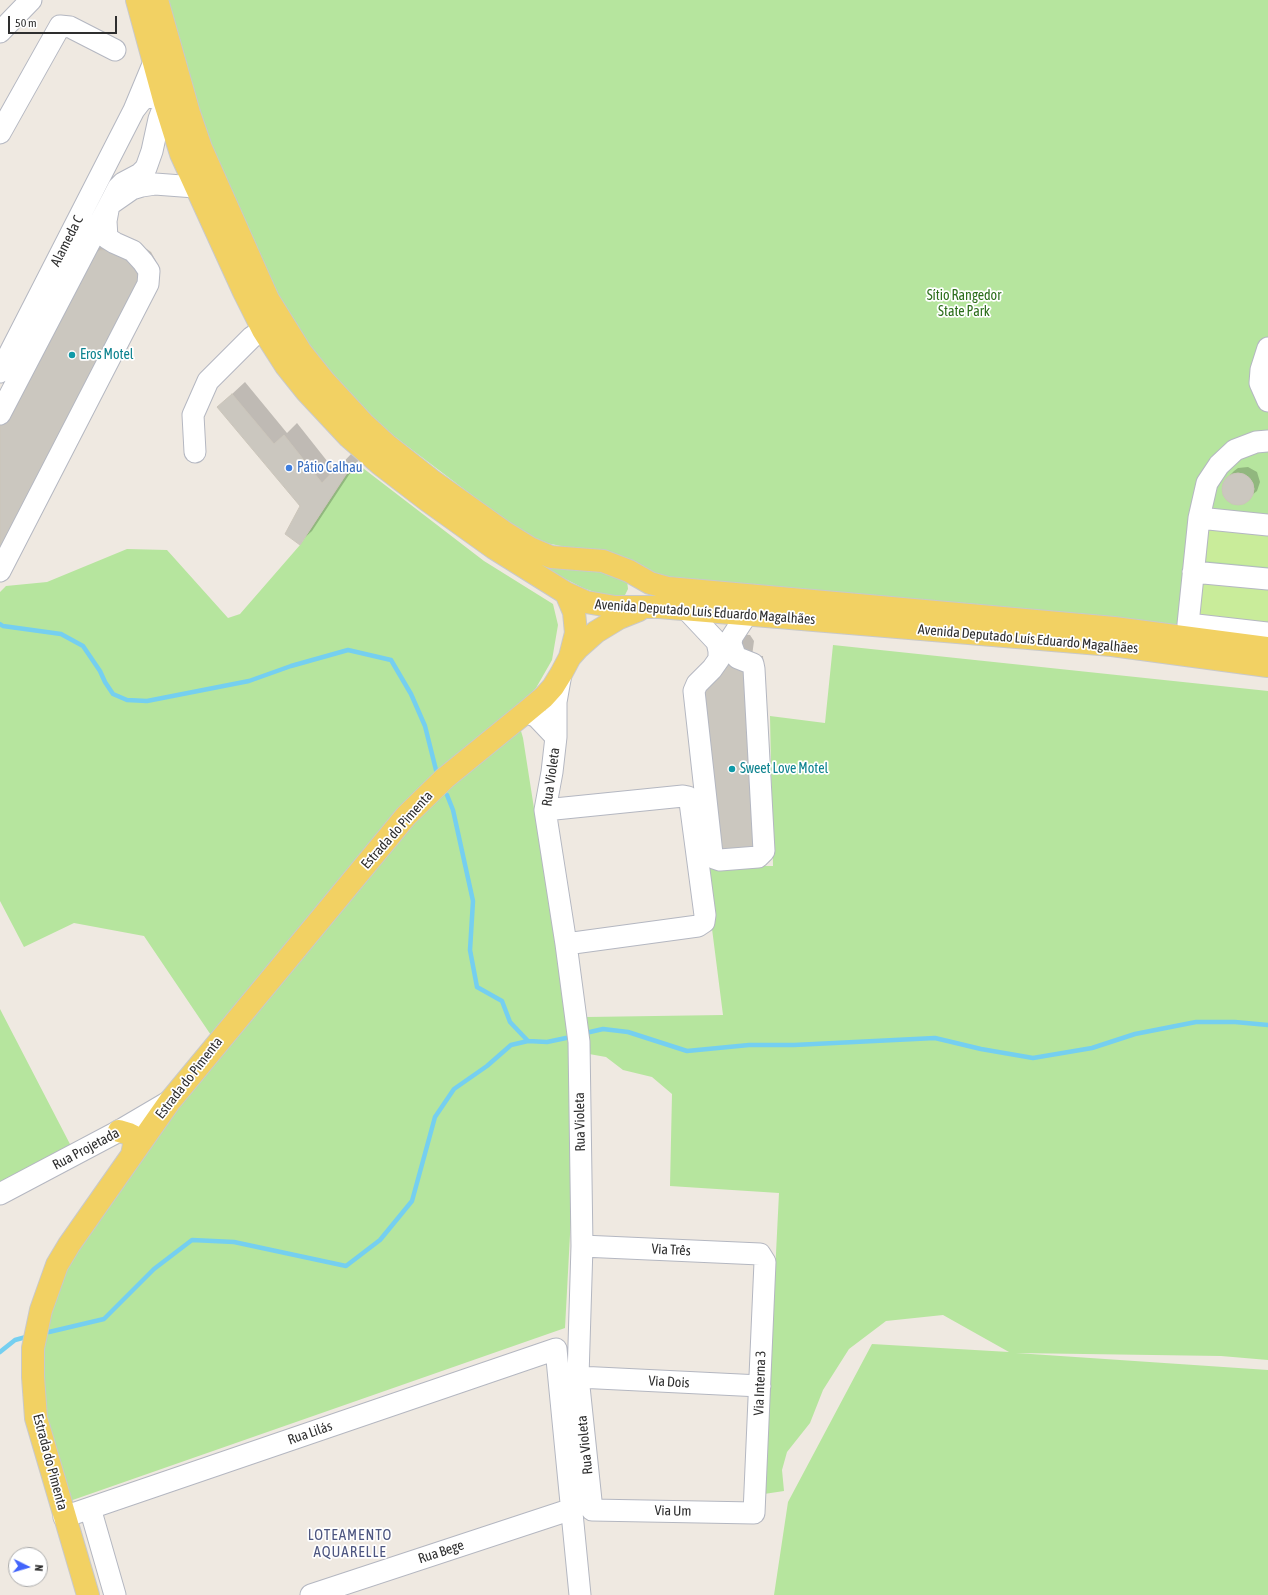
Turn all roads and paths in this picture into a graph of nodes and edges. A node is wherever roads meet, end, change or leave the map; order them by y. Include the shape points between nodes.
1 (31, 0) edge
2 (127, 0) edge
3 (157, 0) edge
4 (139, 9) edge
5 (0, 18) edge
6 (0, 33) edge
7 (115, 50) dead end
8 (154, 62) junction
9 (165, 103) junction
10 (134, 110) junction
11 (0, 133) edge
12 (195, 187) junction
13 (109, 205) junction
14 (263, 330) junction
15 (1268, 348) edge
16 (0, 372) edge
17 (1268, 401) edge
18 (0, 414) edge
19 (1268, 441) edge
20 (195, 452) dead end
21 (1199, 518) junction
22 (1268, 525) edge
23 (0, 571) edge
24 (629, 571) junction
25 (1194, 572) junction
26 (1268, 579) edge
27 (566, 593) junction
28 (615, 607) junction
29 (650, 607) junction
30 (686, 609) junction
31 (747, 614) junction
32 (1268, 633) edge
33 (1268, 648) edge
34 (565, 666) junction
35 (1268, 666) edge
36 (526, 712) junction
37 (556, 737) junction
38 (545, 810) junction
39 (566, 944) junction
40 (170, 1101) junction
41 (119, 1132) junction
42 (132, 1155) junction
43 (0, 1194) edge
44 (582, 1246) junction
45 (760, 1254) joint
46 (578, 1377) junction
47 (760, 1386) junction
48 (90, 1508) junction
49 (582, 1509) junction
50 (754, 1513) joint
51 (64, 1517) junction
52 (88, 1595) edge
53 (115, 1595) edge
54 (311, 1595) edge
55 (580, 1595) edge

1 - 6 street
2 - 4 street
3 - 24 main road, Avenida Deputado Luís Eduardo Magalhães via 191,120 223,200 268,299 301,352 325,382 388,446 504,532 542,555 603,561
4 - 8 main road, Avenida Deputado Luís Eduardo Magalhães
5 - 6 street
7 - 11 street via 70,27 60,26
8 - 9 main road, Avenida Deputado Luís Eduardo Magalhães
8 - 10 street, Alameda C
9 - 10 street, Alameda C via 157,98 147,98
9 - 12 main road, Avenida Deputado Luís Eduardo Magalhães via 181,154
9 - 13 street via 158,119 146,168 118,188
10 - 16 street, Alameda C
12 - 13 street via 155,184 142,186 132,189
12 - 14 main road, Avenida Deputado Luís Eduardo Magalhães
13 - 18 street
13 - 23 street via 106,221 107,238 133,251 143,262 149,271 148,284
14 - 20 street via 252,337 208,381 193,415
14 - 27 main road, Avenida Deputado Luís Eduardo Magalhães via 306,391 353,441 494,548
15 - 17 street via 1260,370 1260,383
19 - 21 street via 1256,442 1235,450 1219,465 1208,484
21 - 22 street
21 - 25 street
24 - 28 main road via 636,582 636,594 631,601
24 - 33 main road, Avenida Deputado Luís Eduardo Magalhães via 668,588 1114,628
25 - 26 street
25 - 32 street via 1188,624
27 - 28 main road, Avenida Deputado Luís Eduardo Magalhães via 586,602
27 - 34 main road, Estrada do Pimenta via 576,625 574,641
28 - 29 main road, Avenida Deputado Luís Eduardo Magalhães
29 - 30 main road, Avenida Deputado Luís Eduardo Magalhães
29 - 34 main road, Estrada do Pimenta via 612,622 584,642
30 - 31 main road, Avenida Deputado Luís Eduardo Magalhães
30 - 31 street via 717,642 719,651 712,669 696,684 694,691 712,854 720,860 758,857 764,851 754,669 753,664 735,655 731,644 732,637
31 - 35 main road, Avenida Deputado Luís Eduardo Magalhães via 1112,645
34 - 36 main road, Estrada do Pimenta via 544,697
34 - 37 street, Rua Violeta via 556,702
36 - 37 street, Rua Violeta via 538,717
36 - 40 main road, Estrada do Pimenta via 445,778 406,816
37 - 38 street, Rua Violeta
38 - 39 street, Rua Violeta
38 - 39 street via 683,796 688,797 690,802 704,922 698,926
39 - 44 street, Rua Violeta via 579,1042
40 - 41 street, Rua Projetada
40 - 42 main road, Estrada do Pimenta
41 - 42 main road via 133,1136
41 - 43 street, Rua Projetada
42 - 51 main road, Estrada do Pimenta via 57,1265 41,1310 33,1348 32,1377 36,1418
44 - 45 street, Via Três
44 - 46 street, Rua Violeta
45 - 47 street, Via Interna 3 via 765,1262
46 - 47 street, Via Dois
46 - 49 street, Rua Violeta
47 - 50 street, Via Interna 3
48 - 49 street, Rua Lilás via 556,1349
48 - 51 street, Rua Lilás
48 - 53 street
49 - 50 street, Via Um
49 - 54 street, Rua Bege
49 - 55 street
51 - 52 main road, Estrada do Pimenta

